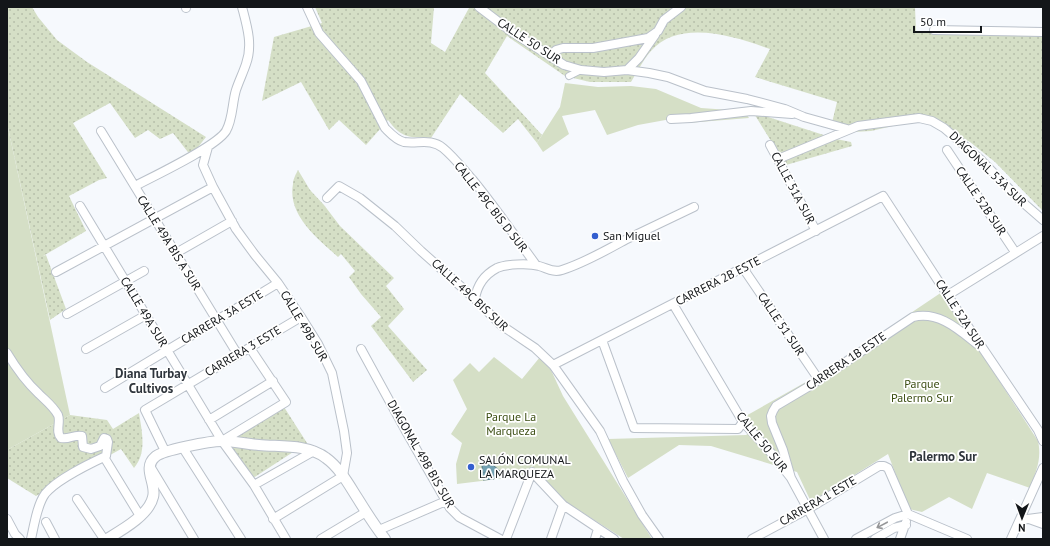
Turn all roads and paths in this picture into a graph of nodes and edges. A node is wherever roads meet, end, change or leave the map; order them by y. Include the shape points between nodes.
1 (242, 7) edge
2 (307, 7) edge
3 (479, 7) edge
4 (681, 7) edge
5 (934, 30) dead end
6 (658, 31) junction
7 (1043, 32) edge
8 (550, 56) junction
9 (581, 70) junction
10 (627, 70) junction
11 (568, 76) dead end
12 (798, 115) junction
13 (671, 119) dead end
14 (847, 129) junction
15 (101, 132) dead end
16 (770, 145) dead end
17 (208, 147) junction
18 (947, 150) dead end
19 (778, 159) junction
20 (134, 186) junction
21 (213, 187) junction
22 (883, 196) joint
23 (327, 198) dead end
24 (80, 206) dead end
25 (694, 207) dead end
26 (154, 218) junction
27 (1043, 220) edge
28 (232, 221) junction
29 (816, 231) junction
30 (1043, 236) edge
31 (104, 246) junction
32 (1015, 252) junction
33 (176, 253) junction
34 (536, 265) junction
35 (743, 268) junction
36 (144, 271) dead end
37 (56, 272) dead end
38 (126, 281) junction
39 (278, 283) junction
40 (948, 295) junction
41 (475, 299) junction
42 (673, 304) junction
43 (68, 314) dead end
44 (146, 315) junction
45 (301, 317) junction
46 (217, 321) junction
47 (602, 340) junction
48 (250, 348) junction
49 (982, 348) junction
50 (86, 349) dead end
51 (361, 349) dead end
52 (167, 351) junction
53 (7, 353) edge
54 (238, 355) junction
55 (553, 365) junction
56 (819, 380) junction
57 (273, 381) junction
58 (188, 384) junction
59 (105, 388) dead end
60 (209, 420) junction
61 (743, 422) junction
62 (1040, 428) edge
63 (222, 441) junction
64 (1043, 441) edge
65 (183, 448) junction
66 (166, 451) junction
67 (314, 451) junction
68 (105, 456) junction
69 (150, 465) junction
70 (1043, 468) edge
71 (344, 476) junction
72 (791, 478) junction
73 (254, 485) junction
74 (77, 499) dead end
75 (446, 501) junction
76 (563, 505) junction
77 (808, 509) junction
78 (366, 512) junction
79 (908, 514) junction
80 (140, 516) junction
81 (1043, 517) edge
82 (273, 519) junction
83 (1029, 519) junction
84 (7, 520) edge
85 (1020, 520) junction
86 (46, 522) dead end
87 (1043, 524) edge
88 (906, 525) junction
89 (598, 529) junction
90 (378, 530) junction
91 (20, 539) edge
92 (30, 539) edge
93 (55, 539) edge
94 (106, 539) edge
95 (194, 539) edge
96 (241, 539) edge
97 (286, 539) edge
98 (321, 539) edge
99 (385, 539) edge
100 (500, 539) edge
101 (506, 539) edge
102 (551, 539) edge
103 (594, 539) edge
104 (614, 539) edge
105 (659, 539) edge
106 (752, 539) edge
107 (824, 539) edge
108 (856, 539) edge
109 (875, 539) edge
110 (900, 539) edge
111 (967, 539) edge
112 (1011, 539) edge

1 - 17 street via 248,32 249,55 235,93 226,131
2 - 34 street, CALLE 49C BIS D SUR via 319,33 360,81 391,134 404,142 427,141 442,147 486,196
3 - 8 street, CALLE 50 SUR
4 - 6 street via 664,20
5 - 7 street
6 - 8 street via 648,38 593,48 563,48
6 - 10 street
8 - 9 street, CALLE 50 SUR via 564,65
9 - 10 street, CALLE 50 SUR
9 - 11 street
10 - 12 street, CALLE 50 SUR via 659,75 705,91 748,99
12 - 13 street via 751,111
12 - 14 street
14 - 19 street
14 - 27 street, DIAGONAL 53A SUR via 907,119 932,121 949,131
15 - 20 street, CALLE 49A BIS A SUR
16 - 19 street, CALLE 51A SUR
17 - 20 street
17 - 21 street, CALLE 49B SUR via 203,165
18 - 32 street, CALLE 52B SUR
19 - 29 street, CALLE 51A SUR
20 - 26 street, CALLE 49A BIS A SUR
21 - 26 street
21 - 28 street, CALLE 49B SUR
22 - 29 street, CARRERA 2B ESTE
22 - 40 street, CALLE 52A SUR
23 - 41 street, CALLE 49C BIS SUR via 339,186 360,198 395,226
24 - 31 street, CALLE 49A SUR
25 - 34 street via 581,263 556,271
26 - 31 street
26 - 33 street, CALLE 49A BIS A SUR
28 - 33 street
28 - 39 street, CALLE 49B SUR
29 - 35 street, CARRERA 2B ESTE
30 - 32 street
31 - 37 street
31 - 38 street, CALLE 49A SUR
32 - 40 street
33 - 46 street, CALLE 49A BIS A SUR
34 - 41 street via 510,265 498,268 484,278 476,291
35 - 42 street, CARRERA 2B ESTE
35 - 56 street, CALLE 51 SUR
36 - 38 street
38 - 43 street
38 - 44 street, CALLE 49A SUR
39 - 45 street, CALLE 49B SUR
39 - 46 street, CARRERA 3A ESTE
40 - 49 street, CALLE 52A SUR
41 - 55 street, CALLE 49C BIS SUR via 500,325 535,348
42 - 47 street, CARRERA 2B ESTE
42 - 61 street, CALLE 50 SUR
44 - 50 street
44 - 52 street, CALLE 49A SUR
45 - 48 street, CARRERA 3 ESTE
45 - 71 street, CALLE 49B SUR via 332,373 347,453
46 - 52 street, CARRERA 3A ESTE
46 - 54 street, CALLE 49A BIS A SUR
47 - 55 street, CARRERA 2B ESTE
47 - 61 street via 634,428 738,429
48 - 54 street, CARRERA 3 ESTE
48 - 57 street
49 - 56 street, CARRERA 1B ESTE via 943,319 919,315 908,319
49 - 62 street, CALLE 52A SUR
51 - 75 street, DIAGONAL 49B BIS SUR
52 - 58 street, CALLE 49A SUR
52 - 59 street, CARRERA 3A ESTE
53 - 68 street via 17,370 58,416 60,437 64,439 82,436 84,449 100,446 104,438 107,439
54 - 58 street, CARRERA 3 ESTE
55 - 105 street, CALLE 49C BIS SUR via 600,431 623,481
56 - 72 street, CARRERA 1B ESTE via 772,410 772,423
57 - 60 street
57 - 63 street via 286,402
58 - 60 street, CALLE 49A SUR
58 - 66 street, CARRERA 3 ESTE via 145,410
60 - 63 street, CALLE 49A SUR
61 - 72 street, CALLE 50 SUR
62 - 64 street, CALLE 52A SUR
63 - 65 street
63 - 67 street
63 - 73 street, CALLE 49A SUR
65 - 66 street
65 - 96 street
66 - 69 street via 155,456
67 - 71 street via 326,458
67 - 73 street
68 - 80 street
68 - 92 street via 81,468 45,494
69 - 80 street via 154,496
69 - 95 street
70 - 85 street
71 - 78 street
71 - 82 street
72 - 77 street, CALLE 50 SUR
73 - 82 street, CALLE 49A SUR
74 - 94 street
75 - 90 street
75 - 100 street, DIAGONAL 49B BIS SUR via 459,517
76 - 89 street
76 - 101 street via 532,472
76 - 102 street
77 - 79 street, CARRERA 1 ESTE via 879,466 884,466 888,468
77 - 106 street, CARRERA 1 ESTE
77 - 107 street, CALLE 50 SUR
78 - 90 street
78 - 98 street
79 - 88 street
79 -> 108 street via 895,518
79 - 111 street
80 - 94 street
81 - 83 street
82 - 97 street, CALLE 49A SUR
83 - 85 street
83 - 87 street
84 - 91 street
85 - 112 street
86 - 93 street
88 - 109 street via 894,528
88 - 110 street
89 - 103 street
89 - 104 street
90 - 99 street

